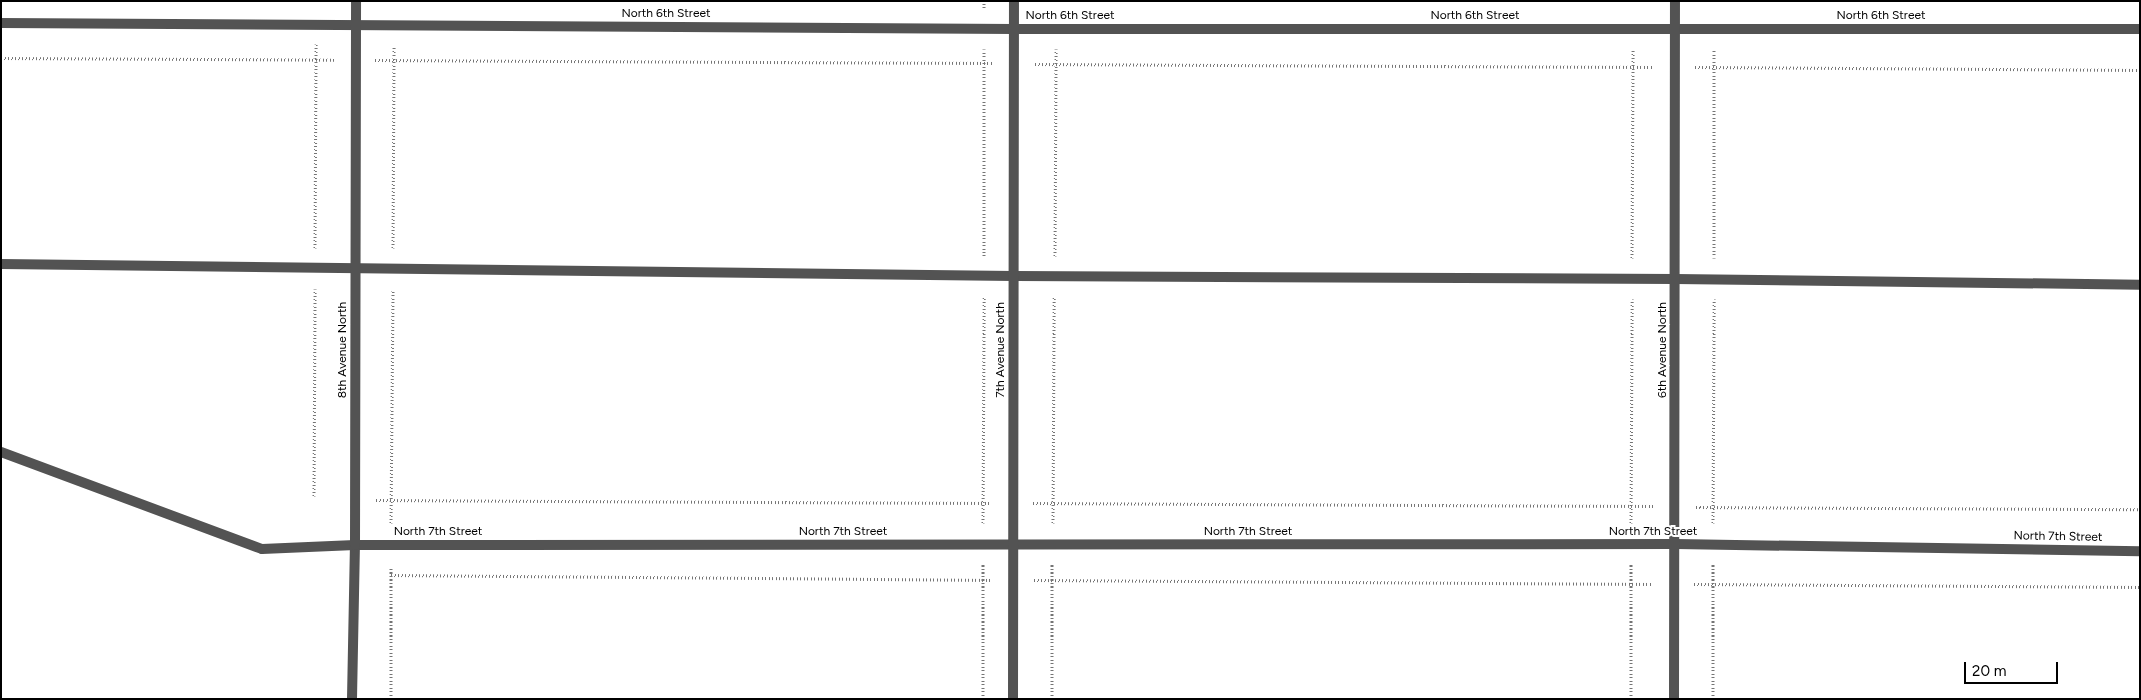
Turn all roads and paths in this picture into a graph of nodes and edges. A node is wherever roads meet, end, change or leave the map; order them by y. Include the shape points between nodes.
1 (356, 1) edge
2 (984, 1) edge
3 (1014, 1) edge
4 (1675, 1) edge
5 (1, 23) edge
6 (356, 24) junction
7 (394, 24) junction
8 (984, 28) junction
9 (1633, 28) junction
10 (1675, 28) junction
11 (1714, 28) junction
12 (1014, 29) junction
13 (1056, 29) junction
14 (2140, 29) edge
15 (1, 58) edge
16 (356, 60) junction
17 (394, 60) junction
18 (984, 63) junction
19 (1014, 64) junction
20 (1056, 64) junction
21 (1633, 67) junction
22 (1675, 67) junction
23 (1714, 67) junction
24 (2140, 70) edge
25 (1, 264) edge
26 (356, 268) junction
27 (393, 269) junction
28 (984, 276) junction
29 (1013, 276) junction
30 (1054, 276) junction
31 (1632, 279) junction
32 (1675, 279) junction
33 (1714, 280) junction
34 (2140, 285) edge
35 (1, 452) edge
36 (355, 500) junction
37 (392, 500) junction
38 (983, 503) junction
39 (1013, 503) junction
40 (1053, 503) junction
41 (1632, 506) junction
42 (1713, 506) junction
43 (1676, 507) junction
44 (2140, 509) edge
45 (983, 544) junction
46 (1013, 544) junction
47 (1052, 544) junction
48 (1631, 544) junction
49 (1676, 544) junction
50 (355, 545) junction
51 (391, 545) junction
52 (1713, 545) junction
53 (2140, 551) edge
54 (391, 575) junction
55 (983, 580) junction
56 (1013, 580) junction
57 (1052, 580) junction
58 (1631, 584) junction
59 (1675, 584) junction
60 (1713, 585) junction
61 (2140, 588) edge
62 (352, 699) edge
63 (391, 699) edge
64 (983, 699) edge
65 (1013, 699) edge
66 (1052, 699) edge
67 (1631, 699) edge
68 (1674, 699) edge
69 (1713, 699) edge

1 - 6 street, 8th Avenue North
2 - 8 path
3 - 12 street, 7th Avenue North
4 - 10 street, 6th Avenue North
5 - 6 street, North 6th Street
6 - 7 street, North 6th Street
6 - 16 street, 8th Avenue North
7 - 8 street, North 6th Street
7 - 17 path
8 - 12 street, North 6th Street
8 - 18 path
9 - 10 street, North 6th Street
9 - 13 street, North 6th Street
9 - 21 path
10 - 11 street, North 6th Street
10 - 22 street, 6th Avenue North
11 - 14 street, North 6th Street
11 - 23 path
12 - 13 street, North 6th Street
12 - 19 street, 7th Avenue North
13 - 20 path
15 - 16 path
16 - 17 path
16 - 26 street, 8th Avenue North
17 - 18 path
17 - 27 path
18 - 19 path
18 - 28 path
19 - 20 path
19 - 29 street, 7th Avenue North
20 - 21 path
20 - 30 path
21 - 22 path
21 - 31 path
22 - 23 path
22 - 32 street, 6th Avenue North
23 - 24 path
23 - 33 path
25 - 26 street
26 - 27 street
26 - 36 street, 8th Avenue North
27 - 28 street
27 - 37 path
28 - 29 street
28 - 38 path
29 - 30 street
29 - 39 street, 7th Avenue North
30 - 31 street
30 - 40 path
31 - 32 street
31 - 41 path
32 - 33 street
32 - 43 street, 6th Avenue North
33 - 34 street
33 - 42 path
35 - 50 street, North 7th Street via 262,548
36 - 37 path
36 - 50 street, 8th Avenue North
37 - 38 path
37 - 51 path
38 - 39 path
38 - 45 path
39 - 40 path
39 - 46 street, 7th Avenue North
40 - 41 path
40 - 47 path
41 - 43 path
41 - 48 path
42 - 43 path
42 - 44 path
42 - 52 path
43 - 49 street, 6th Avenue North
45 - 46 street, North 7th Street
45 - 51 street, North 7th Street
45 - 55 path
46 - 47 street, North 7th Street
46 - 56 street, 7th Avenue North
47 - 48 street, North 7th Street
47 - 57 path
48 - 49 street, North 7th Street
48 - 58 path
49 - 52 street, North 7th Street
49 - 59 street, 6th Avenue North
50 - 51 street, North 7th Street
50 - 62 street, 8th Avenue North
51 - 54 path
52 - 53 street, North 7th Street
52 - 60 path
54 - 55 path
54 - 63 path
55 - 56 path
55 - 64 path
56 - 57 path
56 - 65 street, 7th Avenue North
57 - 58 path
57 - 66 path
58 - 59 path
58 - 67 path
59 - 60 path
59 - 68 street, 6th Avenue North
60 - 61 path
60 - 69 path

